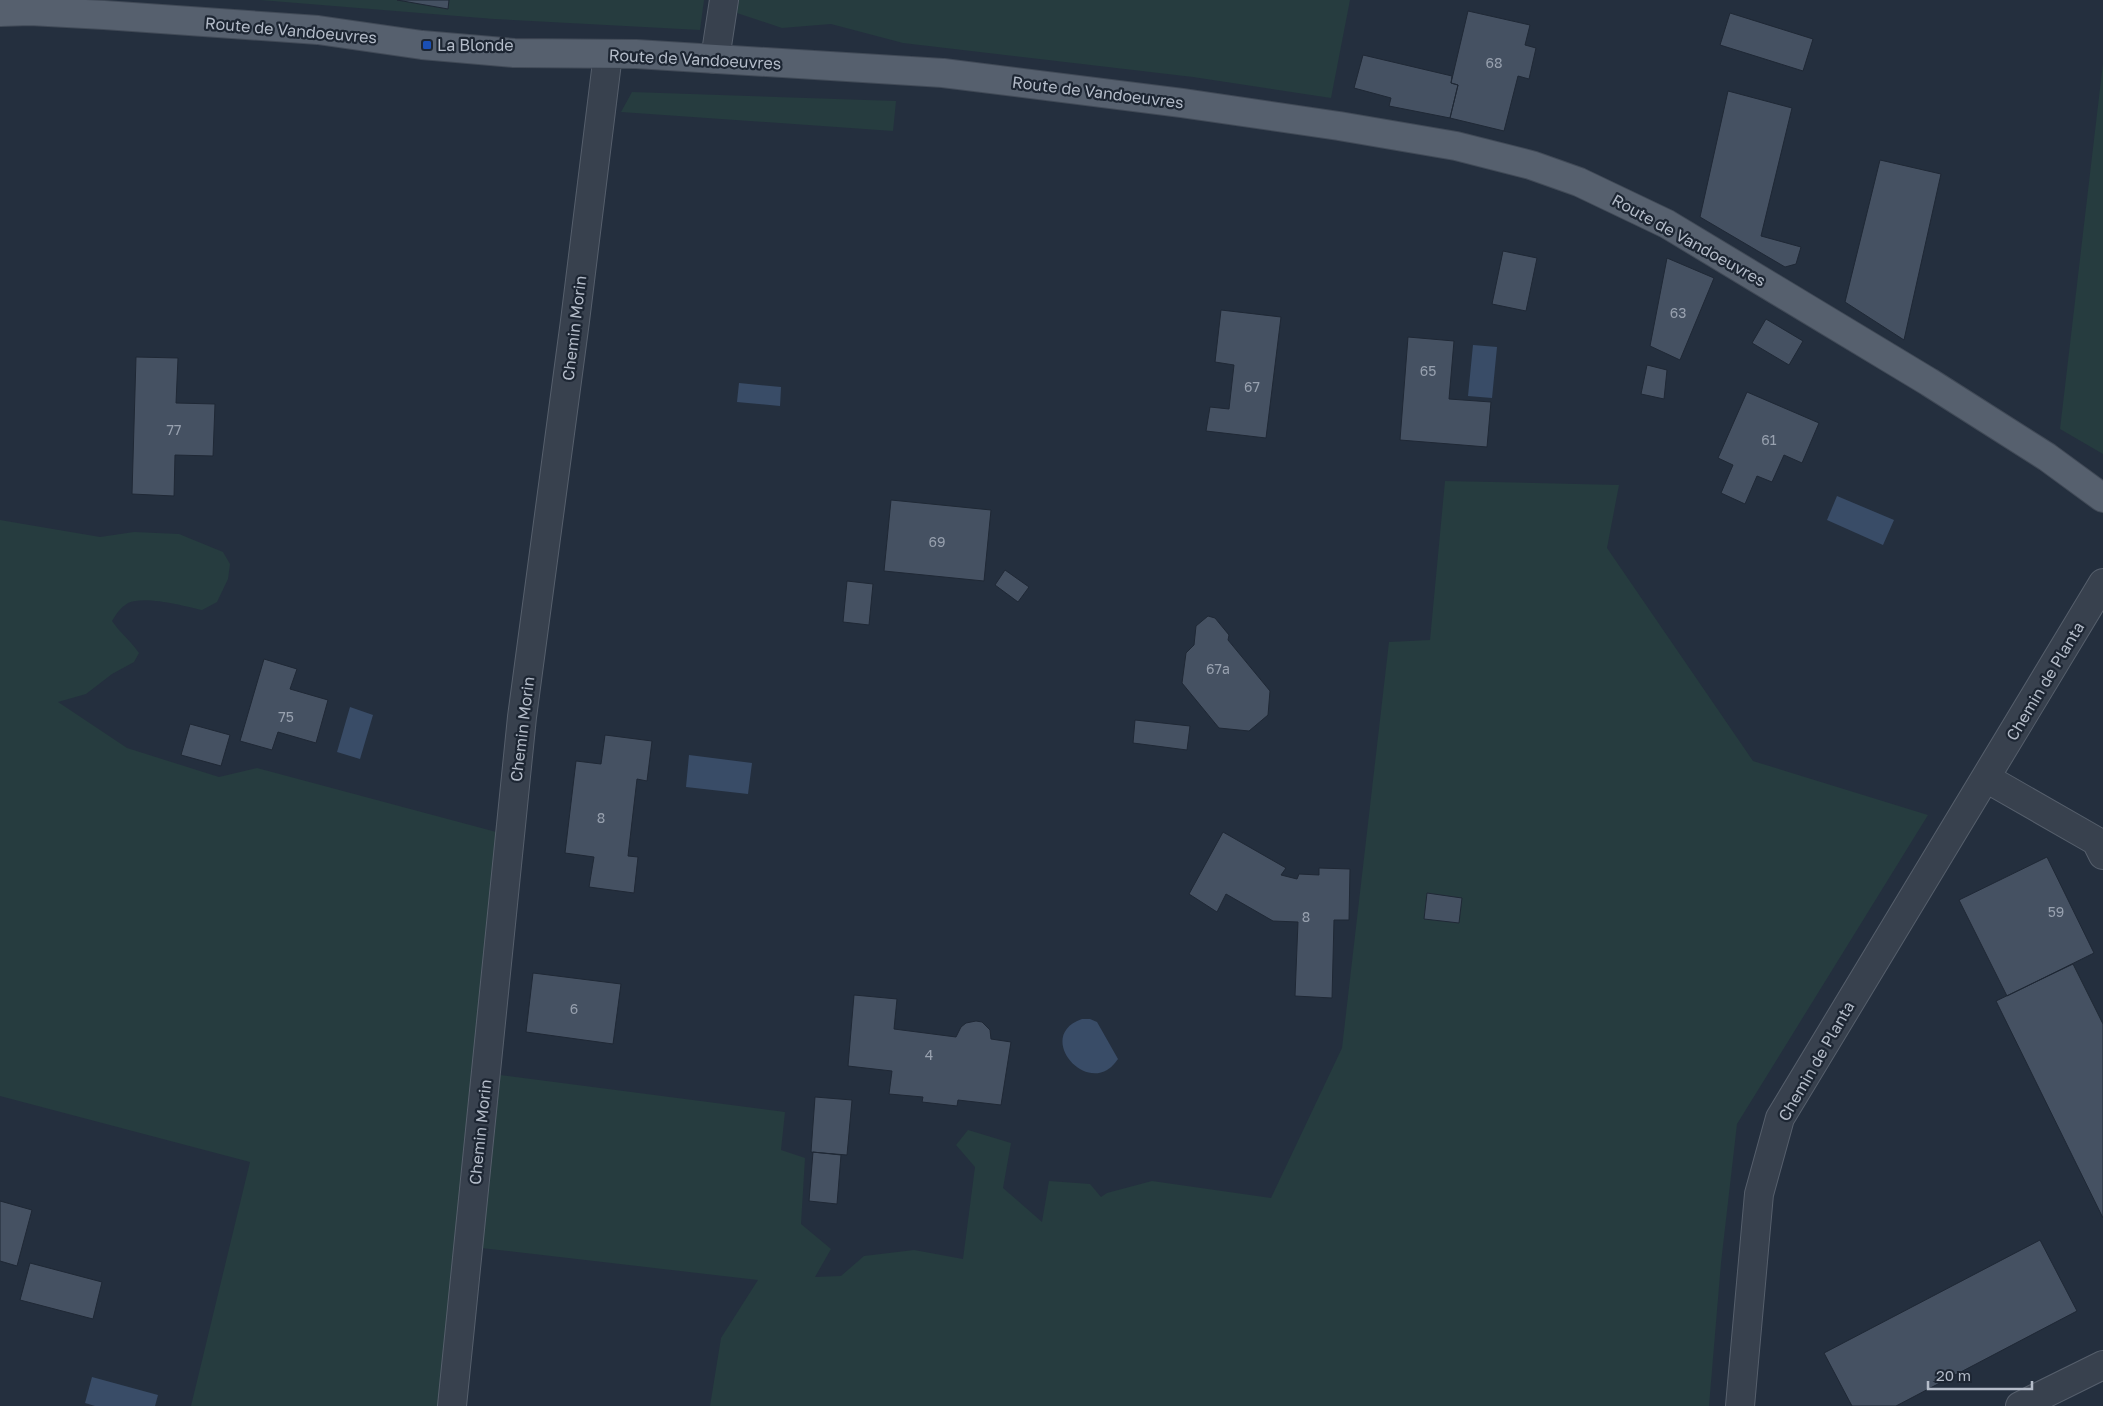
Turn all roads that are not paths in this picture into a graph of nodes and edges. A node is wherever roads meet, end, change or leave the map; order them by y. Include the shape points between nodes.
1 (724, 0) edge
2 (0, 12) edge
3 (608, 54) junction
4 (715, 59) junction
5 (2103, 498) edge
6 (2103, 583) edge
7 (1986, 778) junction
8 (2103, 855) edge
9 (2103, 1365) edge
10 (452, 1406) edge
11 (1740, 1406) edge
12 (2020, 1406) edge

1 - 4 street
2 - 3 main road, Route de Vandoeuvres via 104,15 318,30 422,45 514,52
3 - 4 main road, Route de Vandoeuvres
3 - 10 street, Chemin Morin via 576,321 522,718
4 - 5 main road, Route de Vandoeuvres via 943,73 1182,102 1456,146 1531,165 1579,182 1668,224 1937,387 2047,457
6 - 7 street, Chemin de Planta
7 - 8 street via 2096,841
7 - 11 street, Chemin de Planta via 1780,1118 1759,1194
9 - 12 street

